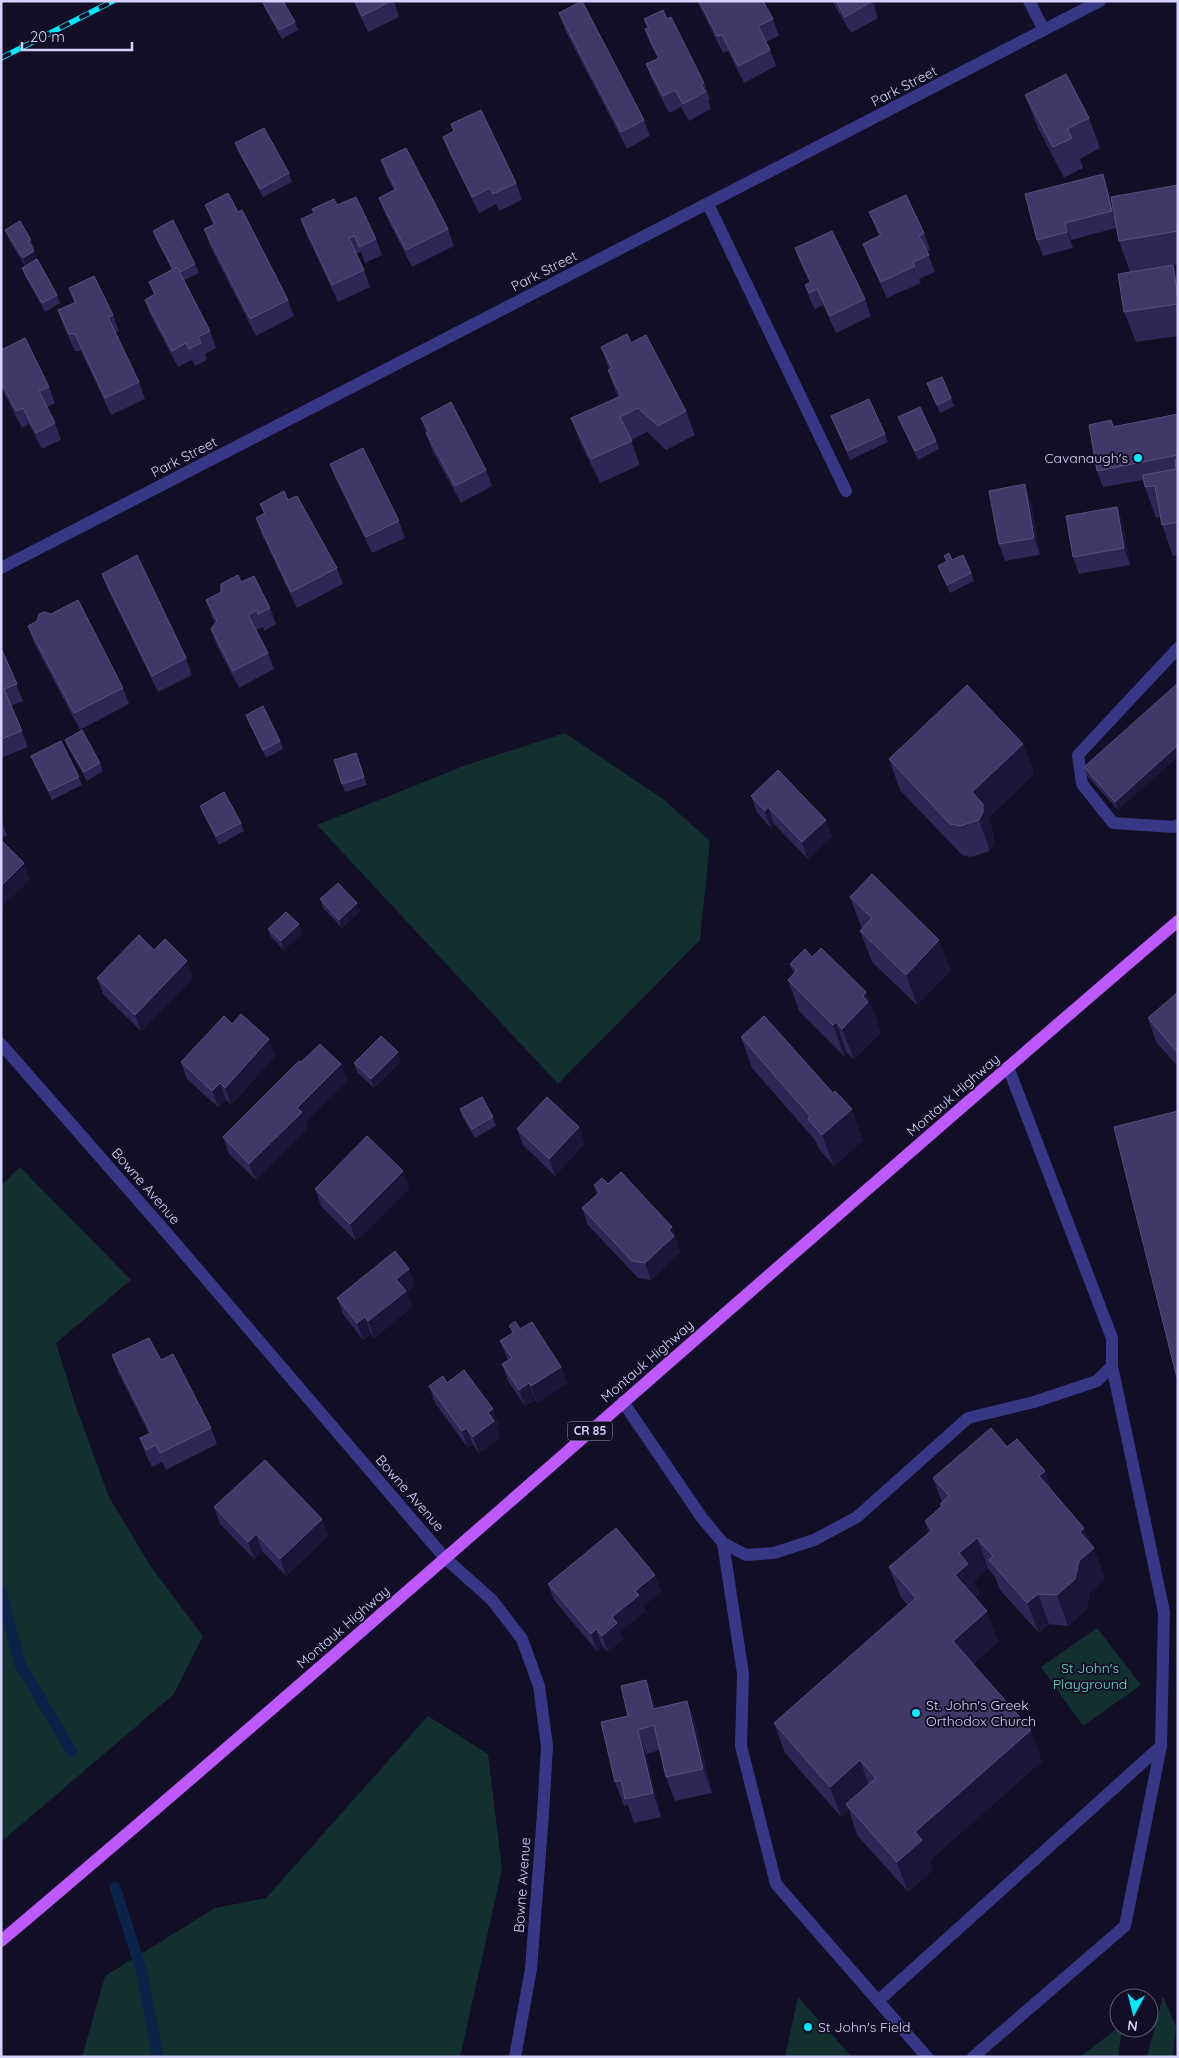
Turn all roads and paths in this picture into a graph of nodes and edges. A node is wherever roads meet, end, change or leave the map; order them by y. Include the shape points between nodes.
1 (1030, 1) edge
2 (1100, 1) edge
3 (1044, 30) junction
4 (708, 204) junction
5 (846, 491) dead end
6 (1, 568) edge
7 (1178, 648) edge
8 (1178, 825) edge
9 (1178, 921) edge
10 (1, 1044) edge
11 (1008, 1067) junction
12 (1112, 1366) junction
13 (623, 1402) junction
14 (723, 1543) junction
15 (445, 1558) junction
16 (1161, 1746) junction
17 (1, 1941) edge
18 (878, 2001) junction
19 (515, 2057) edge
20 (927, 2057) edge
21 (973, 2057) edge

1 - 3 street
2 - 3 street, Park Street
3 - 4 street, Park Street
4 - 5 street
4 - 6 street, Park Street
7 - 8 street via 1078,755 1082,784 1113,823
9 - 11 main road, Montauk Highway / CR 85
10 - 15 street, Bowne Avenue via 165,1230
11 - 12 street via 1112,1338
11 - 13 main road, Montauk Highway / CR 85
12 - 14 street via 1098,1381 1034,1402 968,1418 857,1517 814,1540 774,1553 746,1555
12 - 16 street via 1164,1612
13 - 14 street via 702,1518
13 - 15 main road, Montauk Highway / CR 85
14 - 18 street via 743,1674 741,1746 776,1884
15 - 17 main road, Montauk Highway / CR 85 via 158,1809
15 - 19 street, Bowne Avenue via 492,1600 522,1639 539,1686 547,1746 543,1814 531,1969
16 - 18 street
16 - 21 street via 1125,1926
18 - 20 street

